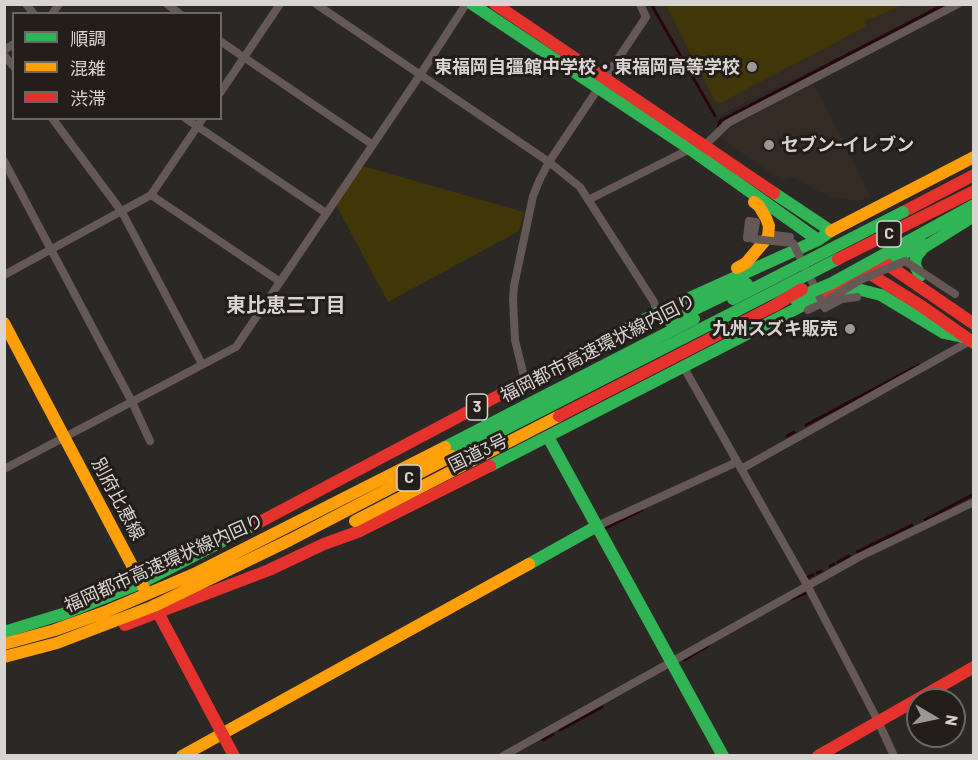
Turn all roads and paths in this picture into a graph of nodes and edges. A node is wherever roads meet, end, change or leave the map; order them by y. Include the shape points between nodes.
1 (280, 4) edge
2 (316, 4) edge
3 (466, 4) edge
4 (472, 4) edge
5 (495, 4) edge
6 (640, 4) edge
7 (958, 4) edge
8 (222, 41) edge
9 (245, 57) junction
10 (420, 75) junction
11 (602, 85) junction
12 (222, 90) edge
13 (53, 120) edge
14 (188, 120) edge
15 (202, 120) edge
16 (198, 127) junction
17 (373, 145) junction
18 (705, 145) junction
19 (690, 149) junction
20 (974, 157) edge
21 (4, 161) edge
22 (549, 162) junction
23 (706, 162) junction
24 (974, 175) edge
25 (151, 195) junction
26 (971, 197) edge
27 (588, 200) junction
28 (122, 212) junction
29 (903, 212) junction
30 (326, 213) junction
31 (974, 216) edge
32 (831, 231) junction
33 (945, 232) junction
34 (790, 237) dead end
35 (747, 238) dead end
36 (818, 240) junction
37 (773, 241) junction
38 (51, 249) junction
39 (885, 263) junction
40 (867, 272) junction
41 (4, 274) edge
42 (279, 281) junction
43 (955, 294) dead end
44 (857, 297) dead end
45 (820, 300) junction
46 (808, 310) dead end
47 (660, 311) junction
48 (969, 321) edge
49 (4, 323) edge
50 (969, 340) edge
51 (202, 364) junction
52 (683, 366) junction
53 (525, 381) junction
54 (132, 402) junction
55 (548, 437) junction
56 (65, 438) junction
57 (150, 441) dead end
58 (739, 466) junction
59 (4, 469) edge
60 (974, 502) edge
61 (597, 526) junction
62 (222, 543) junction
63 (324, 544) junction
64 (141, 583) junction
65 (807, 585) junction
66 (159, 613) junction
67 (4, 632) edge
68 (4, 644) edge
69 (4, 657) edge
70 (672, 662) junction
71 (4, 664) edge
72 (974, 667) edge
73 (878, 721) junction
74 (222, 733) junction
75 (182, 756) edge
76 (234, 756) edge
77 (503, 756) edge
78 (723, 756) edge
79 (818, 756) edge
80 (894, 756) edge

1 - 9 street
2 - 10 street
3 - 10 street
4 - 11 main road
5 - 11 main road
6 - 11 street via 646,16
7 - 18 street via 728,123
8 - 9 street
9 - 12 street
9 - 17 street
10 - 17 street
10 - 22 street
11 - 18 main road
11 - 19 main road
11 - 22 street
13 - 28 street
14 - 16 street
15 - 16 street
16 - 25 street
16 - 30 street
17 - 30 street
18 - 32 main road
19 - 23 main road
19 - 27 street
20 - 32 main road
21 - 38 street
22 - 27 street via 580,187
22 - 53 street via 533,196 514,285 515,340
23 - 36 main road
23 - 47 main road via 759,206 769,226 768,237 746,264
24 - 29 main road, 福岡都市高速環状線内回り / C
25 - 28 street
25 - 42 street
26 - 63 main road, bridge via 774,306 356,521
26 - 69 main road, C, bridge via 710,323 207,581 109,624
27 - 47 street
28 - 38 street
28 - 51 street
29 - 62 main road, bridge via 613,349 309,511
29 - 68 main road, 福岡都市高速環状線内回り / C, bridge via 204,569 105,612
30 - 42 street
31 - 33 main road
32 - 36 main road, 3
33 - 39 main road, 国道3号
33 - 48 main road via 922,248 916,257 917,273
34 - 37 street via 774,235
35 - 37 street, bridge via 749,221 756,222 753,238
36 - 47 main road, 3
37 - 45 street, bridge via 793,243
38 - 41 street
38 - 54 street
39 - 40 main road, 国道3号
39 - 48 main road
40 - 45 main road, 国道3号
40 - 50 main road
42 - 51 street via 236,346
43 - 45 street, bridge via 905,261
44 - 45 street, bridge via 825,308
45 - 46 street, bridge
45 - 50 main road via 833,293 861,290 881,295 944,333
45 - 52 main road, 国道3号
47 - 53 main road, 3
49 - 56 main road, 別府比恵線
50 - 58 street
51 - 54 street
52 - 55 main road, 国道3号
52 - 58 street
53 - 62 main road, 3
54 - 56 street
54 - 57 street
55 - 61 main road
55 - 63 main road, 国道3号 via 360,531
56 - 59 street
56 - 64 main road, 別府比恵線
58 - 61 street
58 - 65 street
60 - 65 street
61 - 70 main road
61 - 74 main road
62 - 64 main road, 3
63 - 66 main road, 国道3号
64 - 66 main road, 別府比恵線
64 - 67 main road, 3
65 - 70 street
65 - 73 street
66 - 71 main road, 国道3号
66 - 74 main road, 別府比恵線
70 - 77 street
70 - 78 main road
72 - 73 main road
73 - 79 main road
73 - 80 street
74 - 75 main road
74 - 76 main road, 別府比恵線

